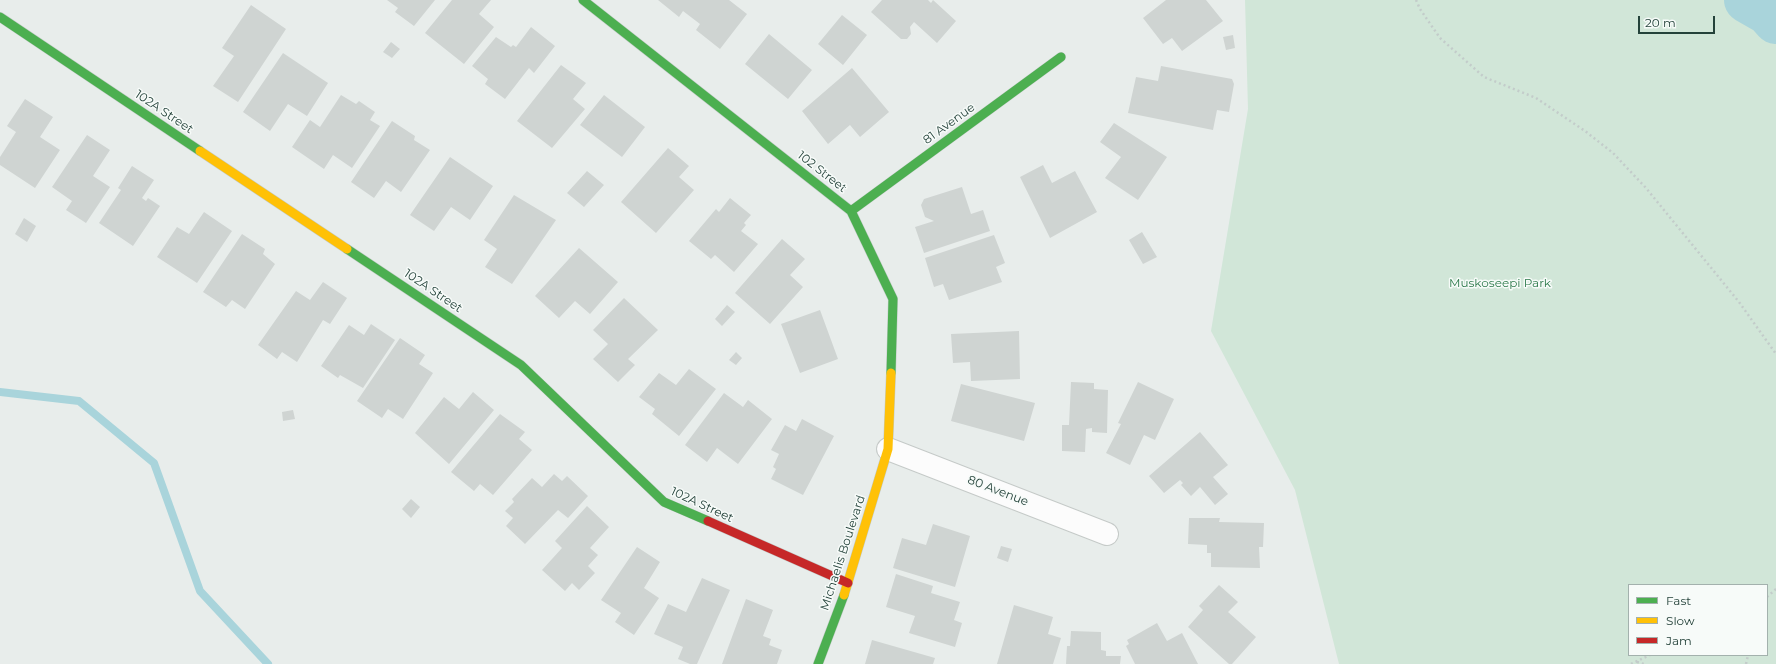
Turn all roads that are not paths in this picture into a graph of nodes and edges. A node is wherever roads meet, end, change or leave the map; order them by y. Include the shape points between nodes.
1 (583, 0) edge
2 (0, 17) edge
3 (1061, 57) dead end
4 (851, 211) junction
5 (888, 449) junction
6 (1107, 534) dead end
7 (848, 583) junction
8 (818, 664) edge

1 - 4 street, 102 Street
2 - 7 street, 102A Street via 521,364 664,502
3 - 4 street, 81 Avenue
4 - 5 street, 102 Street via 893,299
5 - 6 street, 80 Avenue
5 - 7 street, Michaelis Boulevard
7 - 8 street, Michaelis Boulevard

